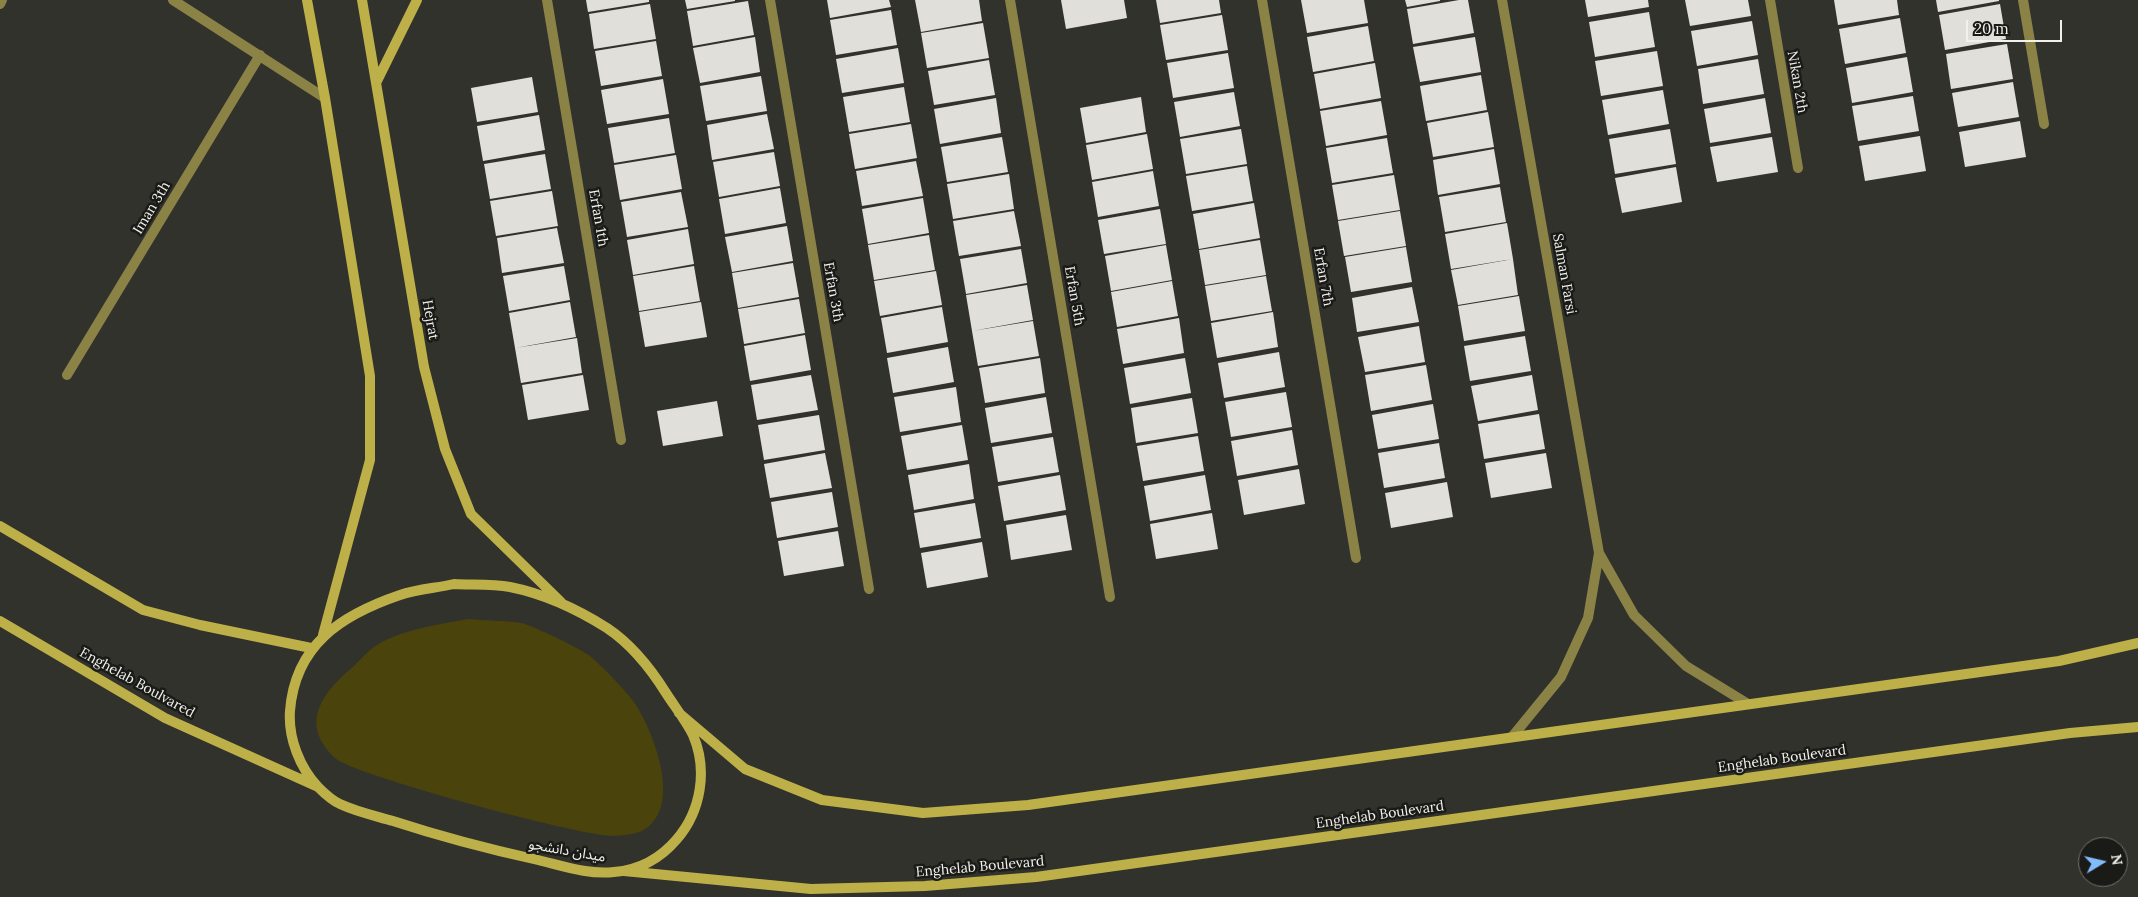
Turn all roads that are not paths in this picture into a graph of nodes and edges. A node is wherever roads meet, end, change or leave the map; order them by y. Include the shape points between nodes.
1 (2, 0) edge
2 (173, 0) edge
3 (307, 0) edge
4 (362, 0) edge
5 (417, 0) edge
6 (547, 0) edge
7 (770, 0) edge
8 (1010, 0) edge
9 (1262, 0) edge
10 (1502, 0) edge
11 (1770, 0) edge
12 (2024, 0) edge
13 (0, 4) edge
14 (260, 55) junction
15 (376, 83) junction
16 (325, 98) junction
17 (2044, 124) dead end
18 (1798, 168) dead end
19 (67, 375) dead end
20 (621, 440) dead end
21 (0, 526) edge
22 (1599, 553) junction
23 (1356, 558) dead end
24 (869, 589) dead end
25 (1110, 597) dead end
26 (562, 602) junction
27 (0, 621) edge
28 (322, 637) junction
29 (2138, 643) edge
30 (311, 648) junction
31 (1748, 704) junction
32 (680, 713) junction
33 (2138, 727) edge
34 (1512, 737) junction
35 (318, 787) junction
36 (624, 871) junction

1 - 13 street
2 - 14 street
3 - 16 main road
4 - 15 main road, Hejrat
5 - 15 main road
6 - 20 street, Erfan 1th
7 - 24 street, Erfan 3th
8 - 25 street, Erfan 5th
9 - 23 street, Erfan 7th
10 - 22 street, Salman Farsi
11 - 18 street, Nikan 2th
12 - 17 street
14 - 16 street
14 - 19 street, Iman 3th
15 - 26 main road, Hejrat via 424,367 445,449 471,514
16 - 28 main road via 370,376 370,460
21 - 30 main road via 143,610
22 - 31 street, Salman Farsi via 1634,615 1686,666
22 - 34 street, Salman Farsi via 1588,618 1561,677
26 - 28 main road, میدان دانشجو via 509,587 454,584 401,594 351,617
26 - 32 main road, میدان دانشجو via 609,630 649,667
27 - 35 main road, Enghelab Boulvared via 165,718
28 - 30 main road, میدان دانشجو
29 - 31 main road via 2059,661
30 - 35 main road, میدان دانشجو via 294,686 289,719 303,767
31 - 34 main road
32 - 34 main road via 745,769 754,773 822,800 923,813 1028,805
32 - 36 main road, میدان دانشجو via 693,734 700,758 701,783 696,808 668,849 647,863
33 - 36 main road, Enghelab Boulevard via 2070,733 1036,877 925,886 811,889
35 - 36 main road, میدان دانشجو via 338,803 467,845 599,874

